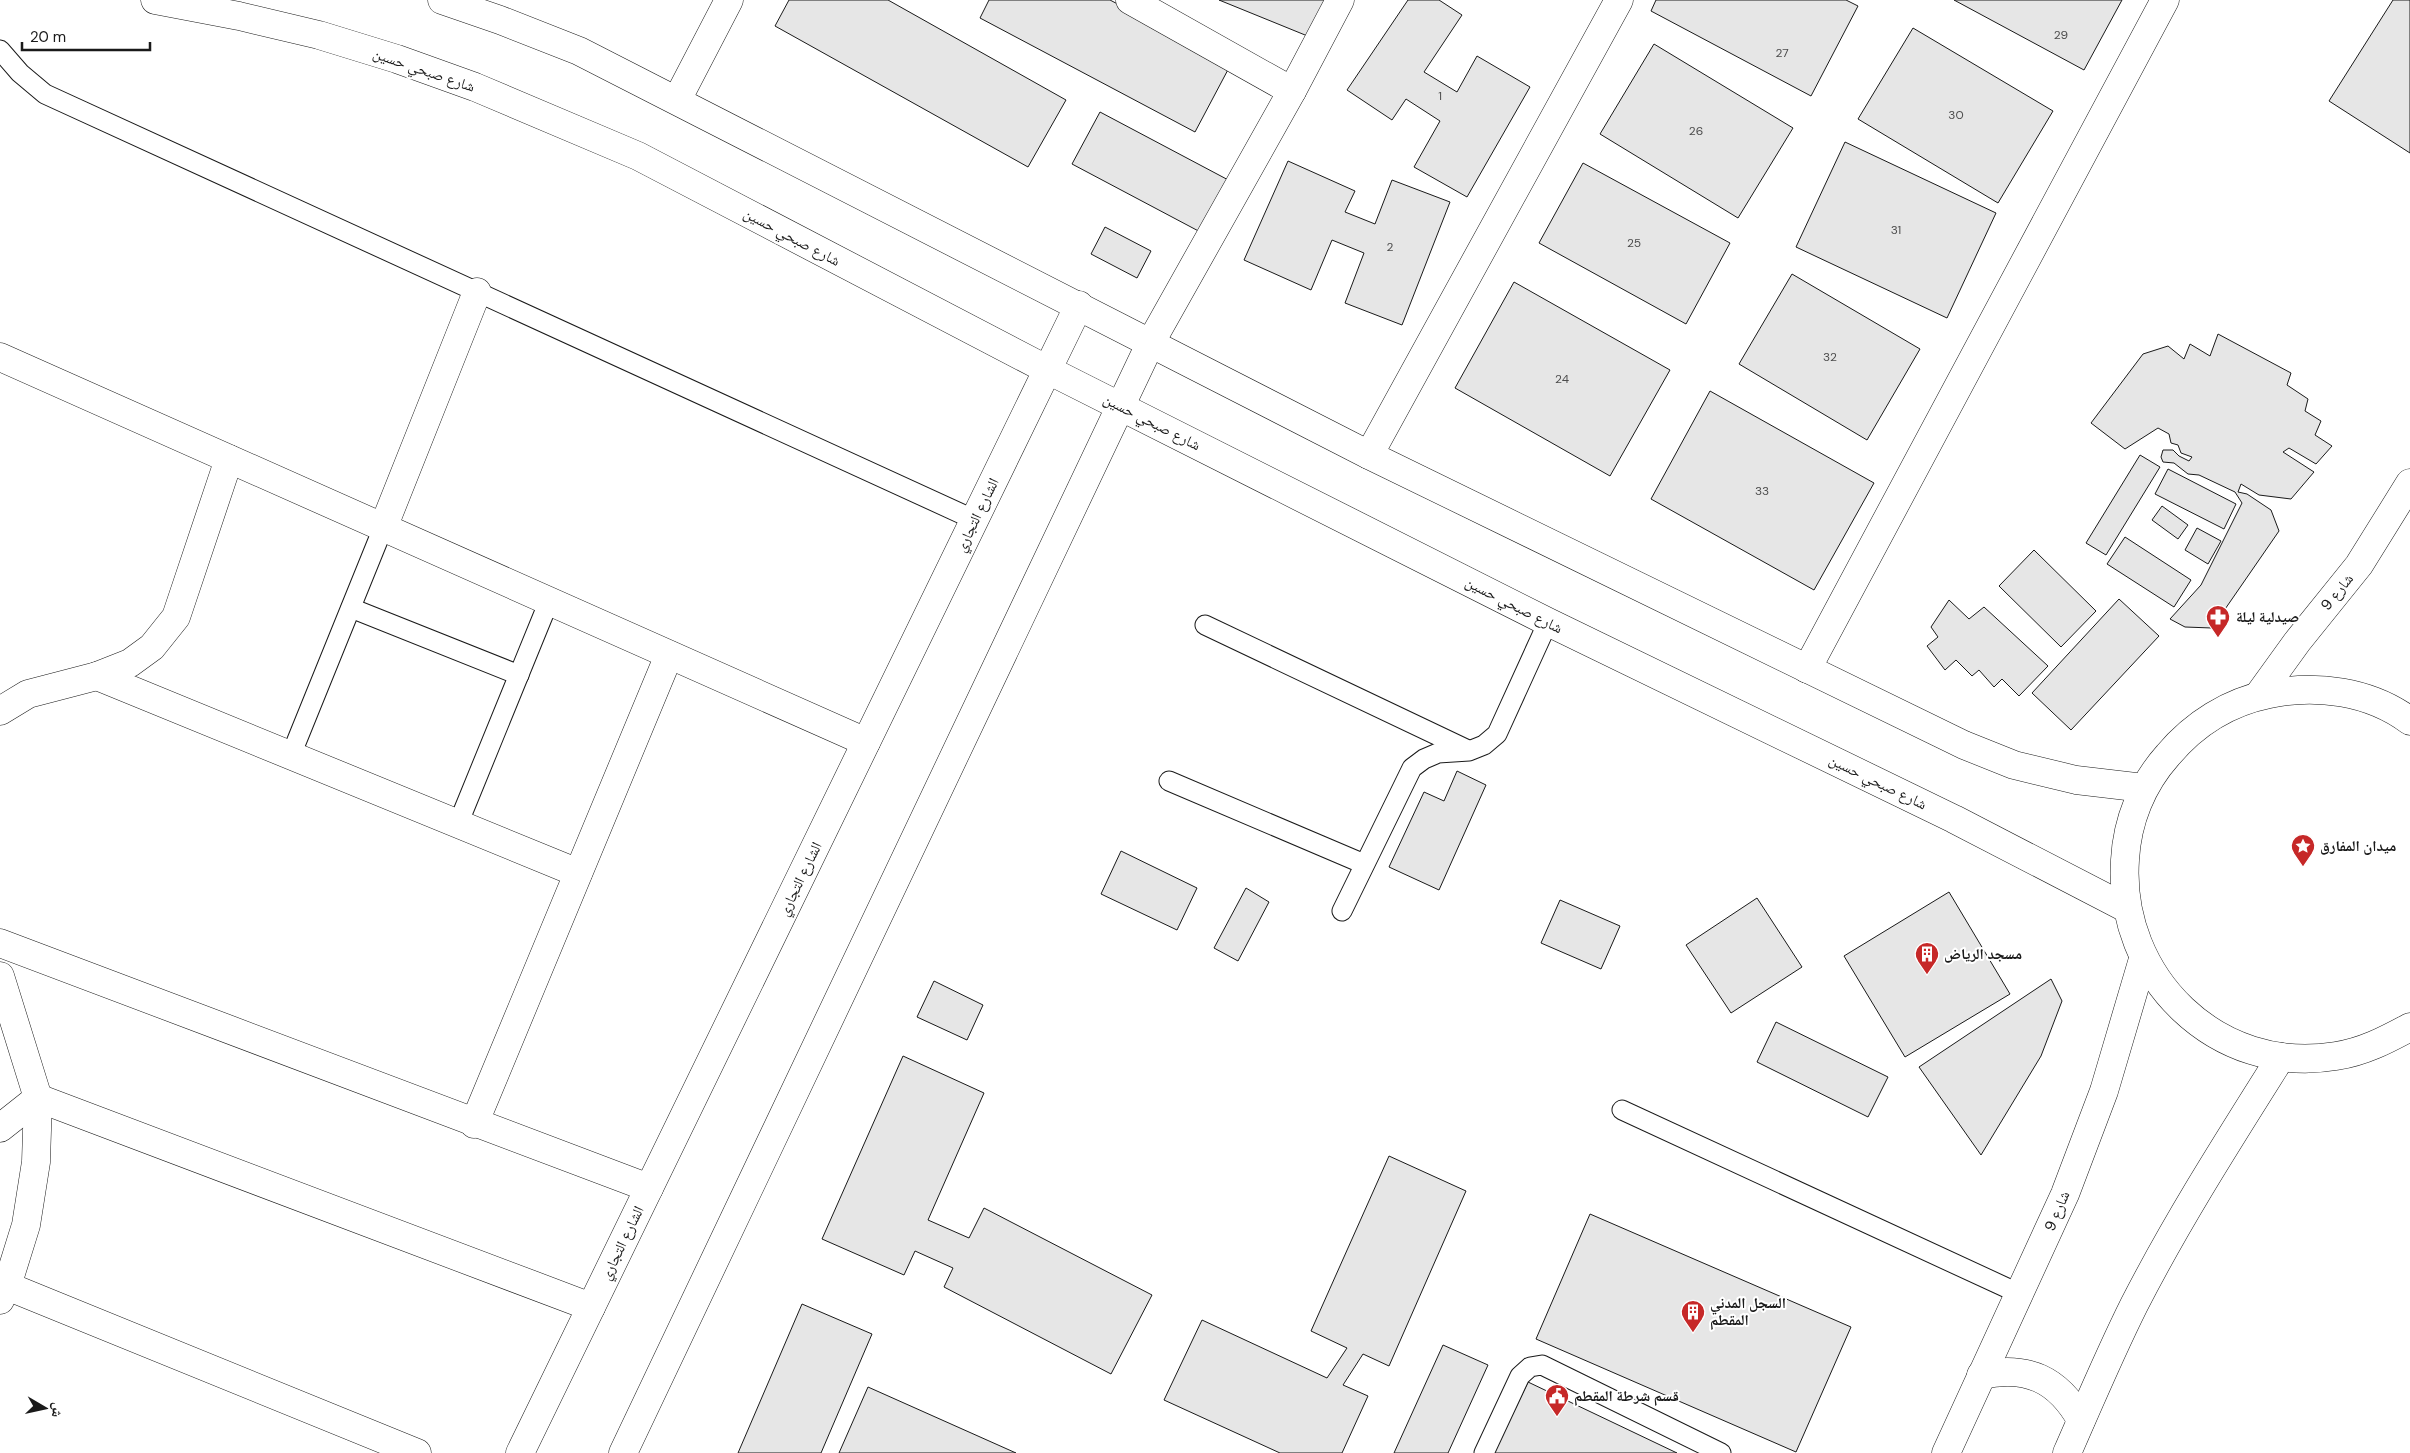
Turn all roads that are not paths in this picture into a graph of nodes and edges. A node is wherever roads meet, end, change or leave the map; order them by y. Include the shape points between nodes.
1 (155, 0) edge
2 (442, 0) edge
3 (729, 0) edge
4 (1130, 0) edge
5 (1340, 0) edge
6 (1619, 0) edge
7 (2164, 0) edge
8 (0, 50) edge
9 (1292, 91) junction
10 (677, 100) junction
11 (477, 292) junction
12 (1079, 305) junction
13 (1151, 342) junction
14 (0, 357) edge
15 (1048, 370) junction
16 (1120, 406) junction
17 (1369, 456) junction
18 (229, 459) junction
19 (2410, 483) edge
20 (975, 520) junction
21 (383, 528) junction
22 (549, 602) junction
23 (351, 608) junction
24 (1548, 622) junction
25 (1205, 626) dead end
26 (669, 655) junction
27 (1807, 669) junction
28 (518, 675) junction
29 (97, 676) junction
30 (2258, 696) junction
31 (0, 710) edge
32 (2410, 721) edge
33 (866, 742) junction
34 (1469, 751) junction
35 (291, 755) junction
36 (1169, 781) dead end
37 (2144, 788) junction
38 (458, 824) junction
39 (1364, 864) junction
40 (578, 873) junction
41 (2126, 908) junction
42 (1342, 911) dead end
43 (0, 943) edge
44 (2143, 960) junction
45 (0, 976) edge
46 (2410, 1027) edge
47 (2282, 1057) junction
48 (38, 1098) junction
49 (1622, 1110) dead end
50 (474, 1124) junction
51 (0, 1128) edge
52 (650, 1188) junction
53 (3, 1293) edge
54 (2020, 1294) junction
55 (591, 1307) junction
56 (1981, 1375) junction
57 (2081, 1420) junction
58 (417, 1453) edge
59 (520, 1453) edge
60 (623, 1453) edge
61 (1484, 1453) edge
62 (1721, 1453) edge
63 (1946, 1453) edge
64 (2067, 1453) edge

1 - 15 street, شارع صبحي حسين via 319,35 398,59 475,88 638,156
2 - 10 street via 579,51
3 - 10 street
4 - 9 street
5 - 9 street
6 - 17 street
7 - 27 street
8 - 11 lane via 45,94
9 - 13 street
10 - 12 street
11 - 20 lane
11 - 21 street
12 - 13 street
12 - 15 street, الشارع التجاري
13 - 16 street
13 - 17 street
14 - 18 street
15 - 16 street, شارع صبحي حسين
15 - 20 street, الشارع التجاري
16 - 24 street, شارع صبحي حسين
16 - 60 street
17 - 27 street
18 - 21 street
18 - 29 street via 176,617 152,647 130,663
19 - 30 street, شارع 9 via 2359,565
20 - 33 street, الشارع التجاري
21 - 22 street
21 - 23 lane
22 - 26 street
22 - 28 lane
23 - 28 lane
23 - 35 lane
24 - 34 lane via 1497,734 1484,745
24 - 41 street, شارع صبحي حسين via 1954,819
25 - 34 lane
26 - 33 street
26 - 40 street
27 - 37 street via 1964,745 2014,765 2076,780
28 - 38 lane
29 - 31 street via 28,694
29 - 35 street
30 - 32 street via 2288,690 2320,689 2380,704
30 - 37 street via 2203,721 2160,763
33 - 52 street, الشارع التجاري
34 - 39 lane via 1438,753 1412,768
35 - 38 street
36 - 39 lane
37 - 41 street via 2132,817 2125,847 2123,878
38 - 40 street
39 - 42 lane
40 - 50 street
41 - 44 street
43 - 50 street
44 - 47 street via 2178,1006 2200,1025 2225,1040
44 - 54 street, شارع 9 via 2128,1016 2088,1134
45 - 48 street
46 - 47 street via 2361,1051 2317,1058
47 - 57 street via 2163,1250
48 - 51 street
48 - 53 street via 36,1162 26,1225
48 - 55 street
49 - 54 lane
50 - 52 street
52 - 55 street, الشارع التجاري
53 - 58 street
54 - 56 street, شارع 9
55 - 59 street, الشارع التجاري
56 - 57 street via 2011,1371 2040,1377 2064,1395
56 - 63 street, شارع 9
57 - 64 street
61 - 62 lane via 1520,1376 1530,1367 1542,1365

